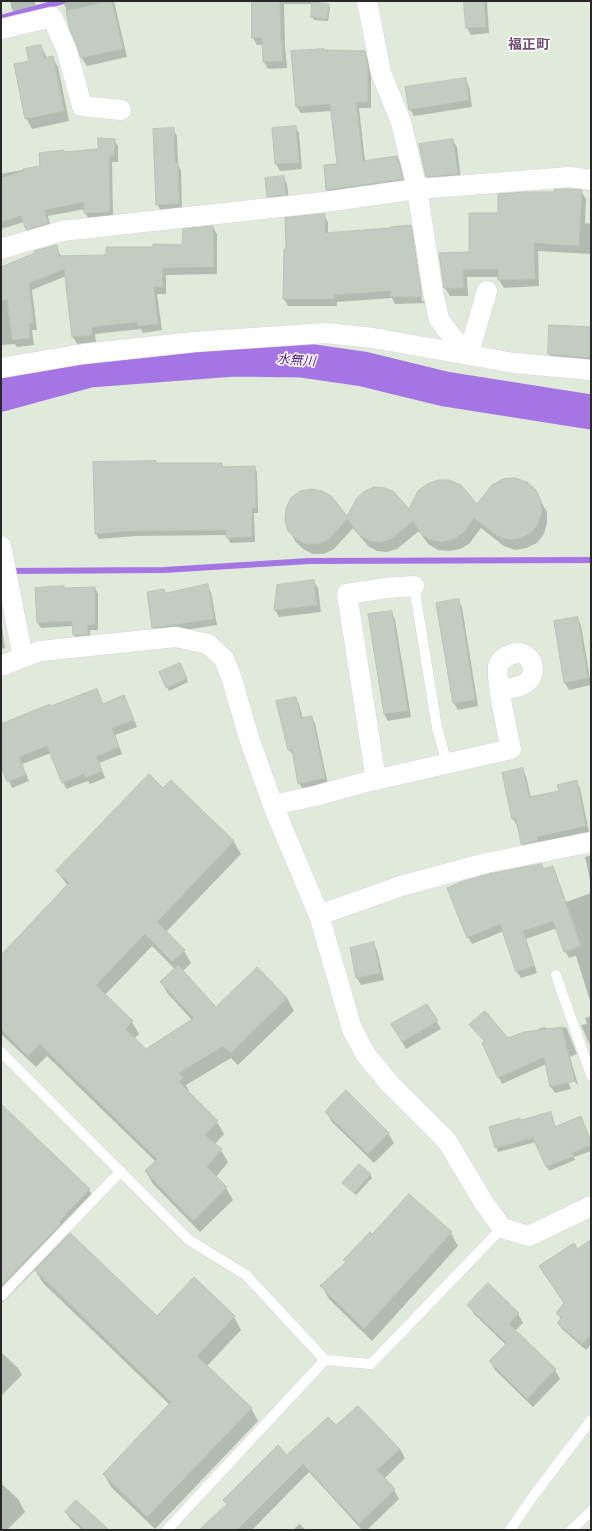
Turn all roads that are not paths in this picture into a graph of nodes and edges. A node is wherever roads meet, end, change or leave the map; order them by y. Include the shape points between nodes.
1 (367, 1) edge
2 (1, 29) edge
3 (121, 110) dead end
4 (591, 180) edge
5 (417, 189) junction
6 (1, 249) edge
7 (488, 291) dead end
8 (472, 354) junction
9 (1, 368) edge
10 (591, 370) edge
11 (1, 546) edge
12 (414, 586) joint
13 (23, 658) junction
14 (1, 666) edge
15 (500, 690) dead end
16 (447, 763) junction
17 (376, 780) junction
18 (273, 805) junction
19 (591, 842) edge
20 (319, 915) junction
21 (556, 975) dead end
22 (1, 1052) edge
23 (591, 1075) edge
24 (121, 1171) junction
25 (591, 1206) edge
26 (502, 1228) junction
27 (1, 1296) edge
28 (324, 1360) junction
29 (591, 1420) edge
30 (591, 1511) edge
31 (167, 1530) edge
32 (510, 1530) edge
33 (571, 1530) edge

1 - 5 street via 381,73 401,122
2 - 3 street via 52,17 67,51 82,106
4 - 5 street via 570,177
5 - 6 street via 318,203 62,231
5 - 8 street via 439,319 452,337
7 - 8 street
8 - 9 street via 326,332 83,354
8 - 10 street via 514,363
11 - 13 street
12 - 16 lane via 437,728
12 - 17 street via 347,594
13 - 14 street
13 - 18 street via 40,651 176,637 208,644 224,659 231,676 249,738
15 - 16 street via 511,749
16 - 17 street
17 - 18 street
18 - 20 street
19 - 20 street via 486,863 408,884
20 - 26 street via 352,1029 366,1055 390,1084 446,1141
21 - 23 lane
22 - 24 lane
24 - 27 lane
24 - 28 lane via 189,1240 246,1275
25 - 26 street via 529,1236
26 - 28 lane via 371,1364
28 - 31 lane
29 - 32 lane
30 - 33 lane

